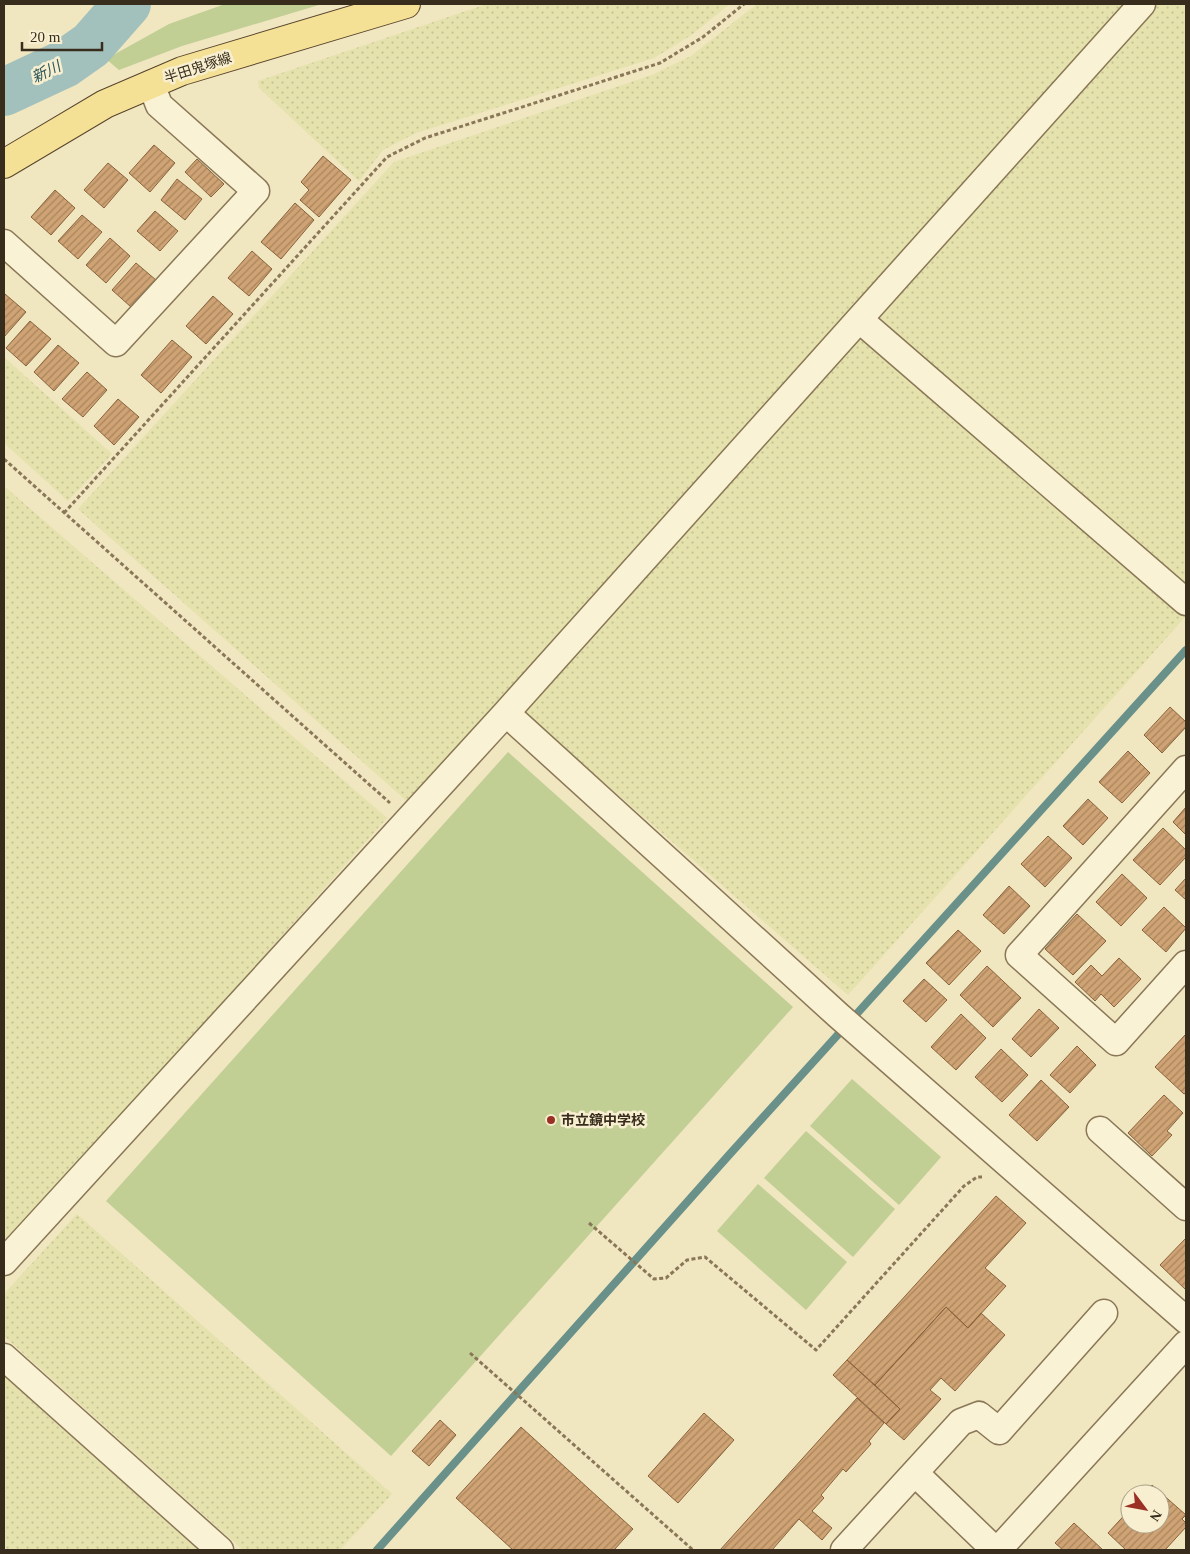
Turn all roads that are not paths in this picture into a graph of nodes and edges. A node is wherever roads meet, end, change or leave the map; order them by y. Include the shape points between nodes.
1 (406, 4) edge
2 (1142, 4) edge
3 (151, 84) junction
4 (4, 164) edge
5 (4, 243) edge
6 (860, 320) junction
7 (1186, 602) edge
8 (506, 713) junction
9 (1186, 768) edge
10 (1186, 964) edge
11 (1100, 1130) dead end
12 (1186, 1207) edge
13 (4, 1262) edge
14 (1104, 1313) dead end
15 (1186, 1320) edge
16 (1186, 1344) edge
17 (4, 1356) edge
18 (915, 1473) junction
19 (220, 1550) edge
20 (844, 1550) edge
21 (997, 1550) edge

1 - 3 main road, 半田鬼塚線 via 182,71
2 - 6 street
3 - 4 main road, 半田鬼塚線 via 104,104
3 - 5 street via 159,105 256,191 116,343
6 - 7 street
6 - 8 street
8 - 13 street
8 - 15 street via 848,1024
9 - 10 street via 1019,955 1116,1042
11 - 12 street
14 - 18 street via 999,1431 979,1415 961,1422
16 - 21 street
17 - 19 street
18 - 20 street
18 - 21 street

